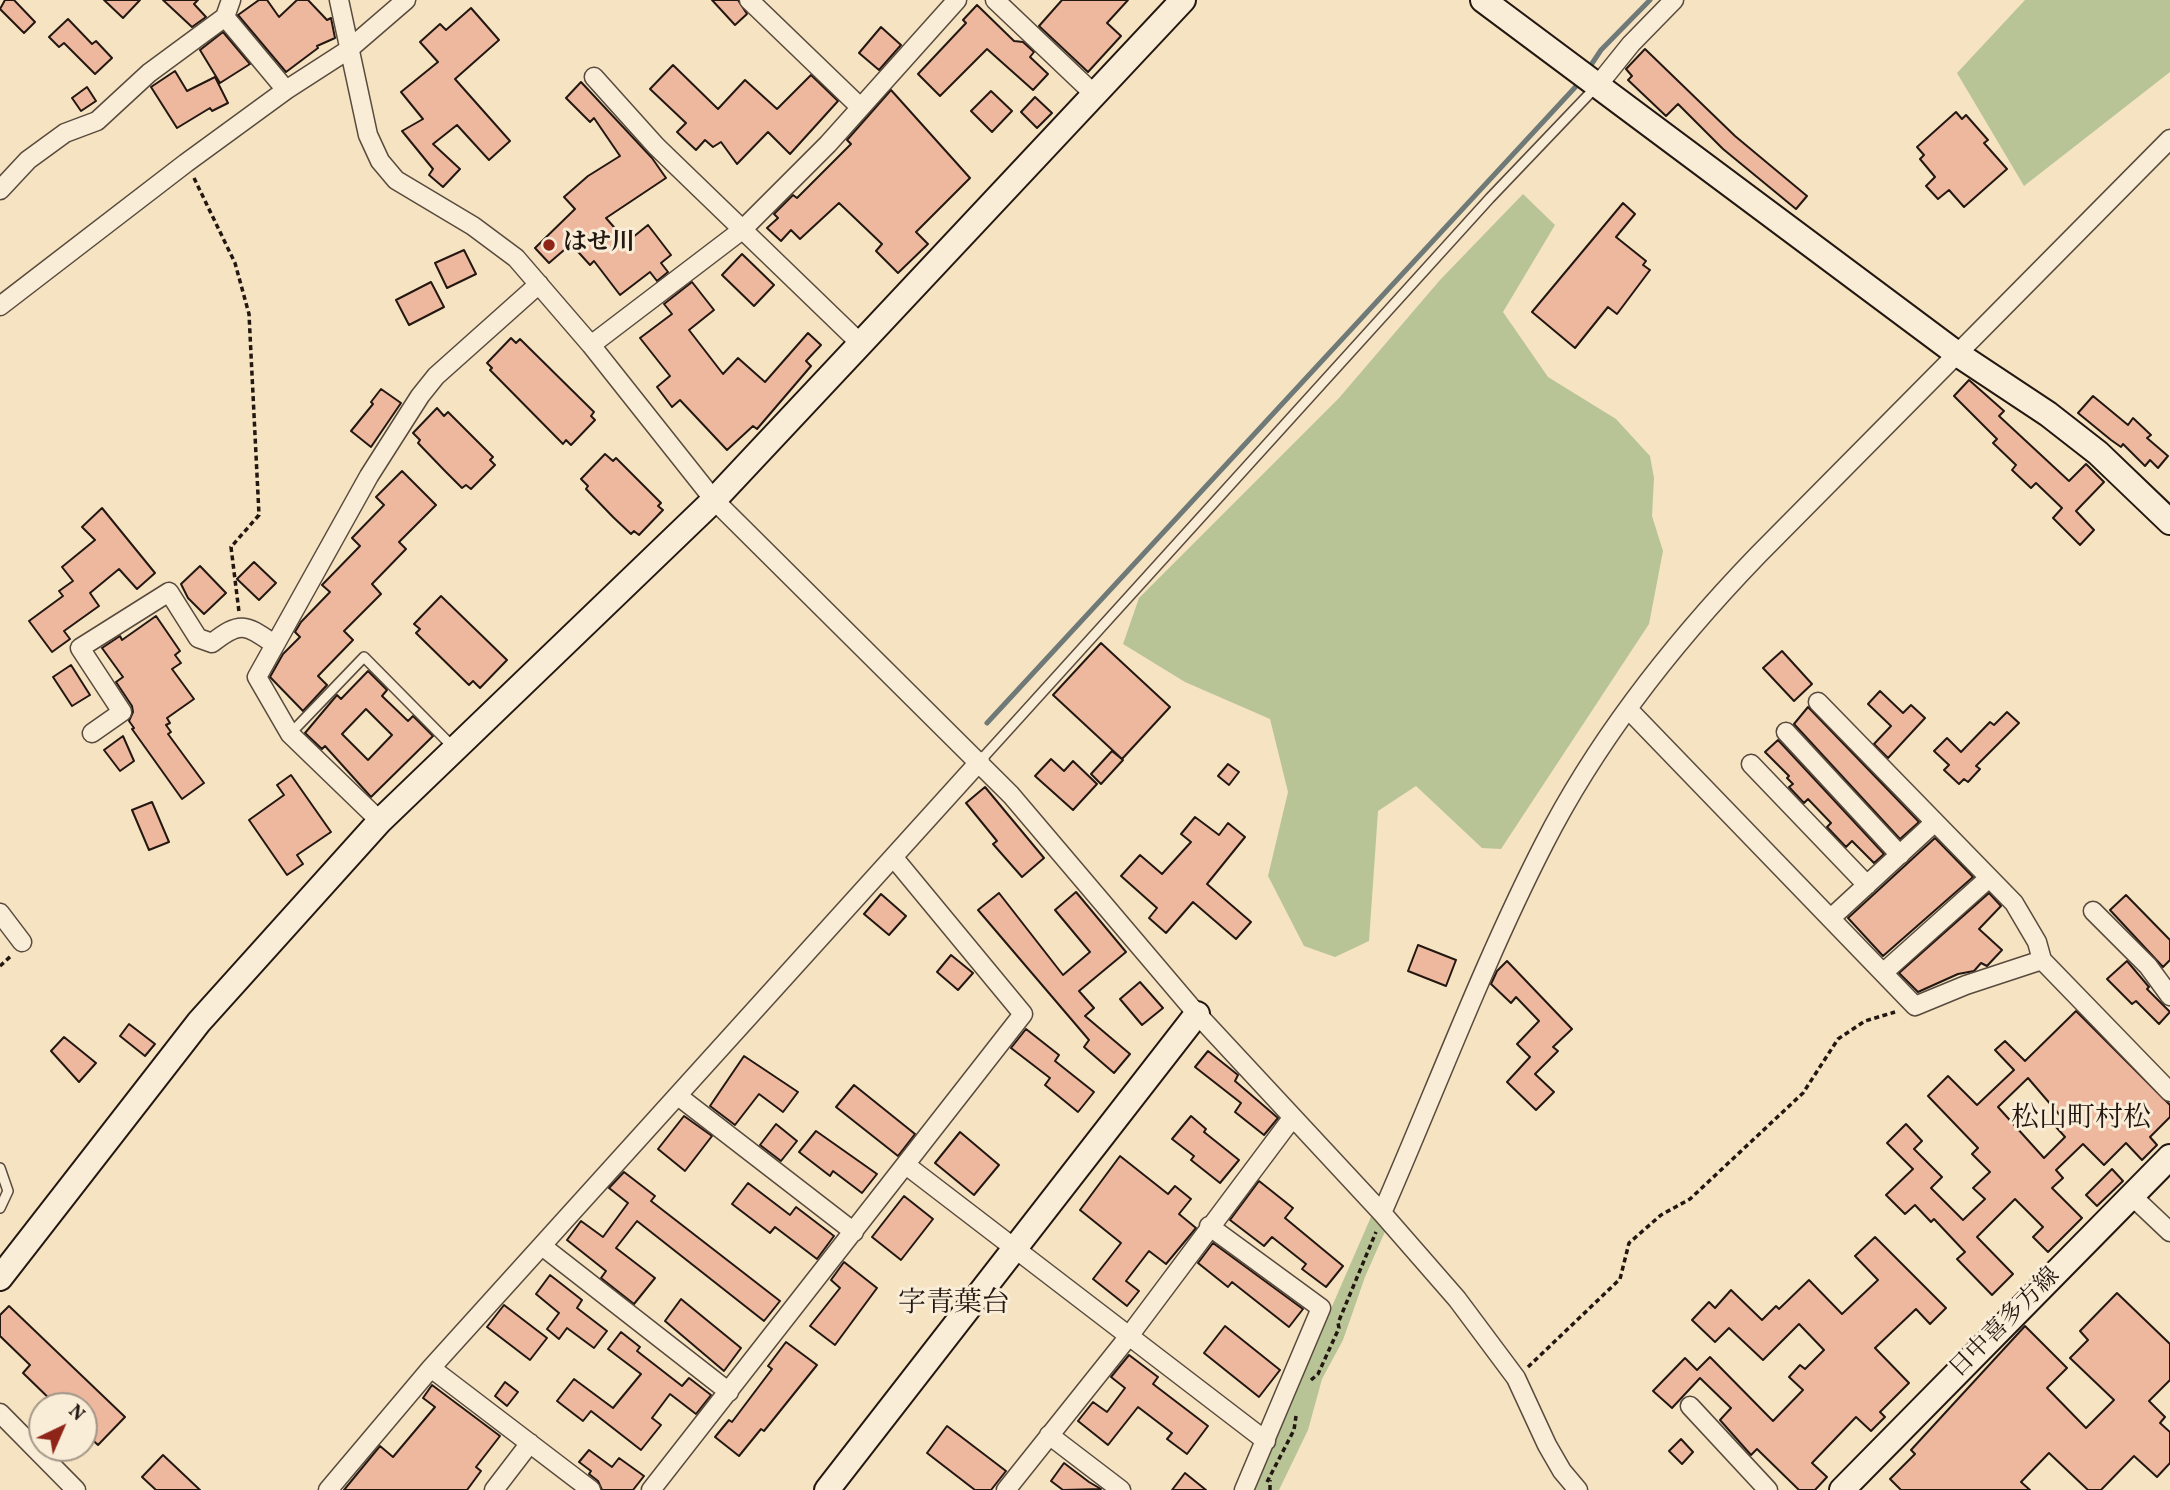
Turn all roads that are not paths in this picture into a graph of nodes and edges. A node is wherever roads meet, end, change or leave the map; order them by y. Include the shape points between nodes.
1 (231, 0) edge
2 (338, 0) edge
3 (407, 0) edge
4 (749, 0) edge
5 (957, 0) edge
6 (995, 0) edge
7 (1183, 0) edge
8 (1483, 0) edge
9 (1675, 0) edge
10 (225, 17) junction
11 (348, 50) junction
12 (594, 77) dead end
13 (1598, 85) junction
14 (286, 90) junction
15 (1094, 94) junction
16 (859, 107) junction
17 (2170, 139) edge
18 (0, 190) edge
19 (742, 230) junction
20 (539, 284) junction
21 (0, 306) edge
22 (861, 344) junction
23 (591, 345) junction
24 (1956, 353) junction
25 (714, 500) junction
26 (2170, 522) edge
27 (274, 644) junction
28 (1818, 702) dead end
29 (1629, 710) junction
30 (1786, 732) dead end
31 (92, 733) dead end
32 (290, 734) junction
33 (454, 748) junction
34 (980, 761) junction
35 (1751, 764) dead end
36 (380, 821) junction
37 (1935, 822) junction
38 (1900, 855) junction
39 (894, 858) junction
40 (1989, 878) junction
41 (1867, 886) junction
42 (2093, 911) dead end
43 (0, 913) edge
44 (1832, 918) junction
45 (22, 942) dead end
46 (2042, 960) junction
47 (1884, 972) junction
48 (2170, 996) edge
49 (1197, 1014) junction
50 (2170, 1092) edge
51 (678, 1096) junction
52 (1293, 1116) junction
53 (2170, 1157) edge
54 (906, 1165) junction
55 (0, 1168) edge
56 (2133, 1197) junction
57 (0, 1208) edge
58 (1382, 1213) junction
59 (1209, 1226) junction
60 (854, 1231) junction
61 (2170, 1232) edge
62 (542, 1246) junction
63 (1016, 1250) junction
64 (0, 1278) edge
65 (1129, 1336) junction
66 (432, 1368) junction
67 (729, 1392) junction
68 (1690, 1406) dead end
69 (0, 1413) edge
70 (1049, 1435) junction
71 (1266, 1441) junction
72 (530, 1443) junction
73 (76, 1490) edge
74 (328, 1490) edge
75 (495, 1490) edge
76 (591, 1490) edge
77 (651, 1490) edge
78 (827, 1490) edge
79 (1006, 1490) edge
80 (1121, 1490) edge
81 (1244, 1490) edge
82 (1578, 1490) edge
83 (1768, 1490) edge
84 (1842, 1490) edge

1 - 10 street
2 - 11 street
3 - 11 street
4 - 16 street
5 - 16 street
6 - 15 street
7 - 15 street
8 - 13 street
9 - 13 street
10 - 14 street
10 - 18 street via 149,73 97,121 65,133 28,160
11 - 14 street
11 - 20 street via 368,135 380,161 396,180 516,258
12 - 19 street
13 - 24 street
13 - 34 lane
14 - 21 street
15 - 22 street
16 - 19 street
17 - 24 street
19 - 22 street
19 - 23 street
20 - 23 street
20 - 27 street via 436,376 420,396
22 - 25 street
23 - 25 street
24 - 26 street via 2098,453
24 - 29 street via 1710,605
25 - 33 street
25 - 34 street
27 - 31 street via 249,627 232,627 212,643 198,638 169,592 80,648 122,712
27 - 32 street via 257,677
28 - 37 street
29 - 44 street
29 - 58 street via 1545,842
30 - 38 street
32 - 33 lane via 364,657
32 - 36 street
33 - 36 street
34 - 39 street
34 - 49 street
35 - 41 street
36 - 64 street via 199,1022
37 - 38 street
37 - 40 street
38 - 41 street
39 - 51 street
39 - 54 street via 1023,1014
40 - 46 street via 2027,921
40 - 47 street
41 - 44 street
42 - 48 street
43 - 45 street
44 - 47 street
46 - 47 street via 1915,1006
46 - 50 street
49 - 52 street
49 - 63 street
51 - 60 street
51 - 62 street
52 - 58 street
52 - 59 street
53 - 56 street, 日中喜多方線
54 - 60 street
54 - 63 street
55 - 57 lane via 8,1191
56 - 61 street
56 - 84 street, 日中喜多方線
58 - 82 street via 1457,1299 1516,1378 1547,1445
59 - 65 street
59 - 71 street via 1321,1308
60 - 67 street
62 - 66 street
62 - 67 street
63 - 65 street
63 - 78 street
65 - 70 street
65 - 71 street
66 - 72 street
66 - 74 street
67 - 77 street
68 - 83 street
69 - 73 street
70 - 79 street
70 - 80 street
71 - 81 street
72 - 75 street
72 - 76 street

